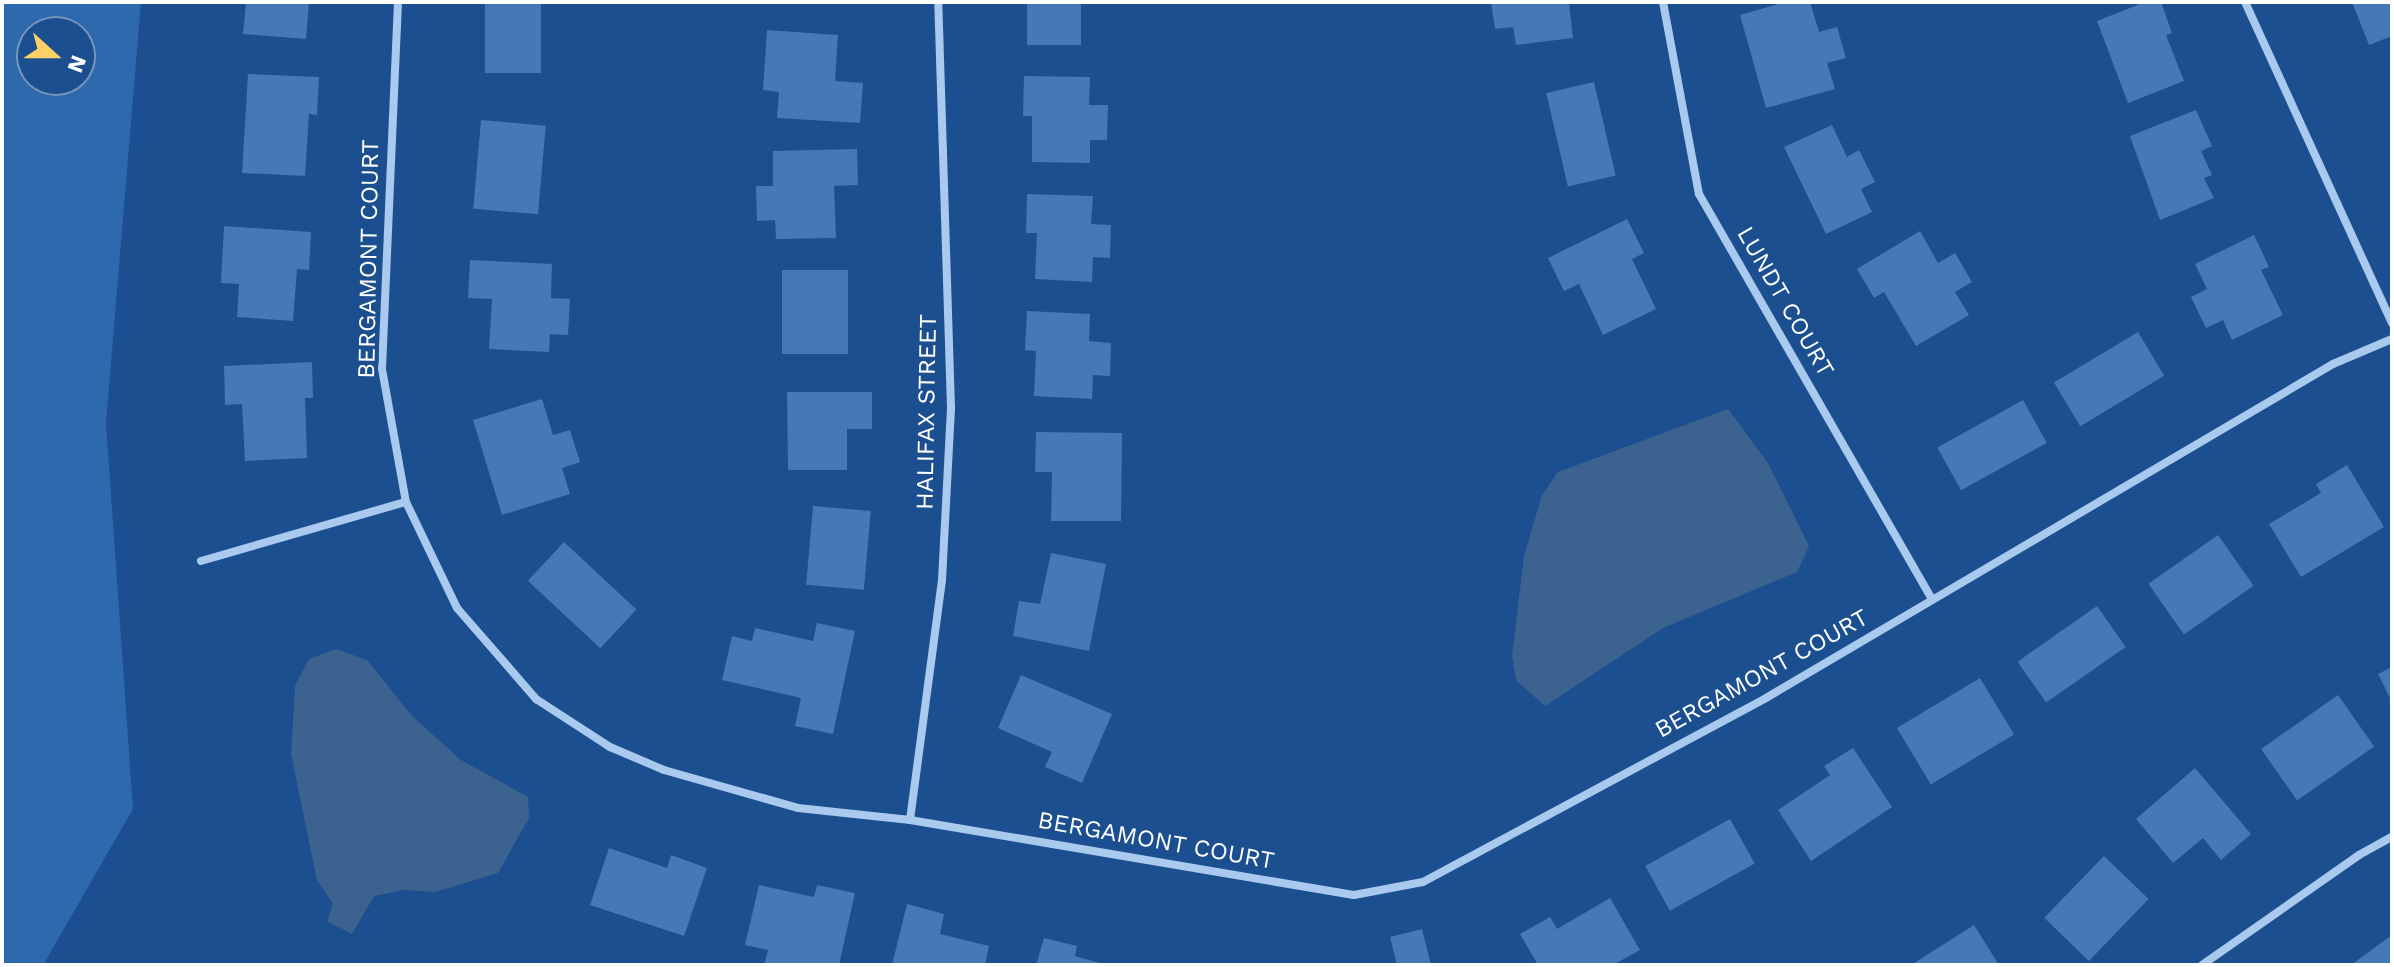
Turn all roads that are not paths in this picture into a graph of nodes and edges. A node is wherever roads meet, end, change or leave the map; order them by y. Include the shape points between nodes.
1 (398, 2) edge
2 (938, 2) edge
3 (1663, 2) edge
4 (2245, 2) edge
5 (2392, 323) edge
6 (2392, 339) edge
7 (406, 502) junction
8 (201, 561) dead end
9 (1932, 600) junction
10 (910, 820) junction
11 (2392, 837) edge
12 (2202, 965) edge

1 - 7 street, BERGAMONT COURT via 382,369
2 - 10 street, HALIFAX STREET via 951,408 942,580
3 - 9 street, LUNDT COURT via 1699,194
4 - 5 street
6 - 9 street, BERGAMONT COURT via 2333,364
7 - 8 street
7 - 10 street, BERGAMONT COURT via 457,608 536,699 610,747 664,770 798,808
9 - 10 street, BERGAMONT COURT via 1766,698 1423,882 1354,895
11 - 12 street

